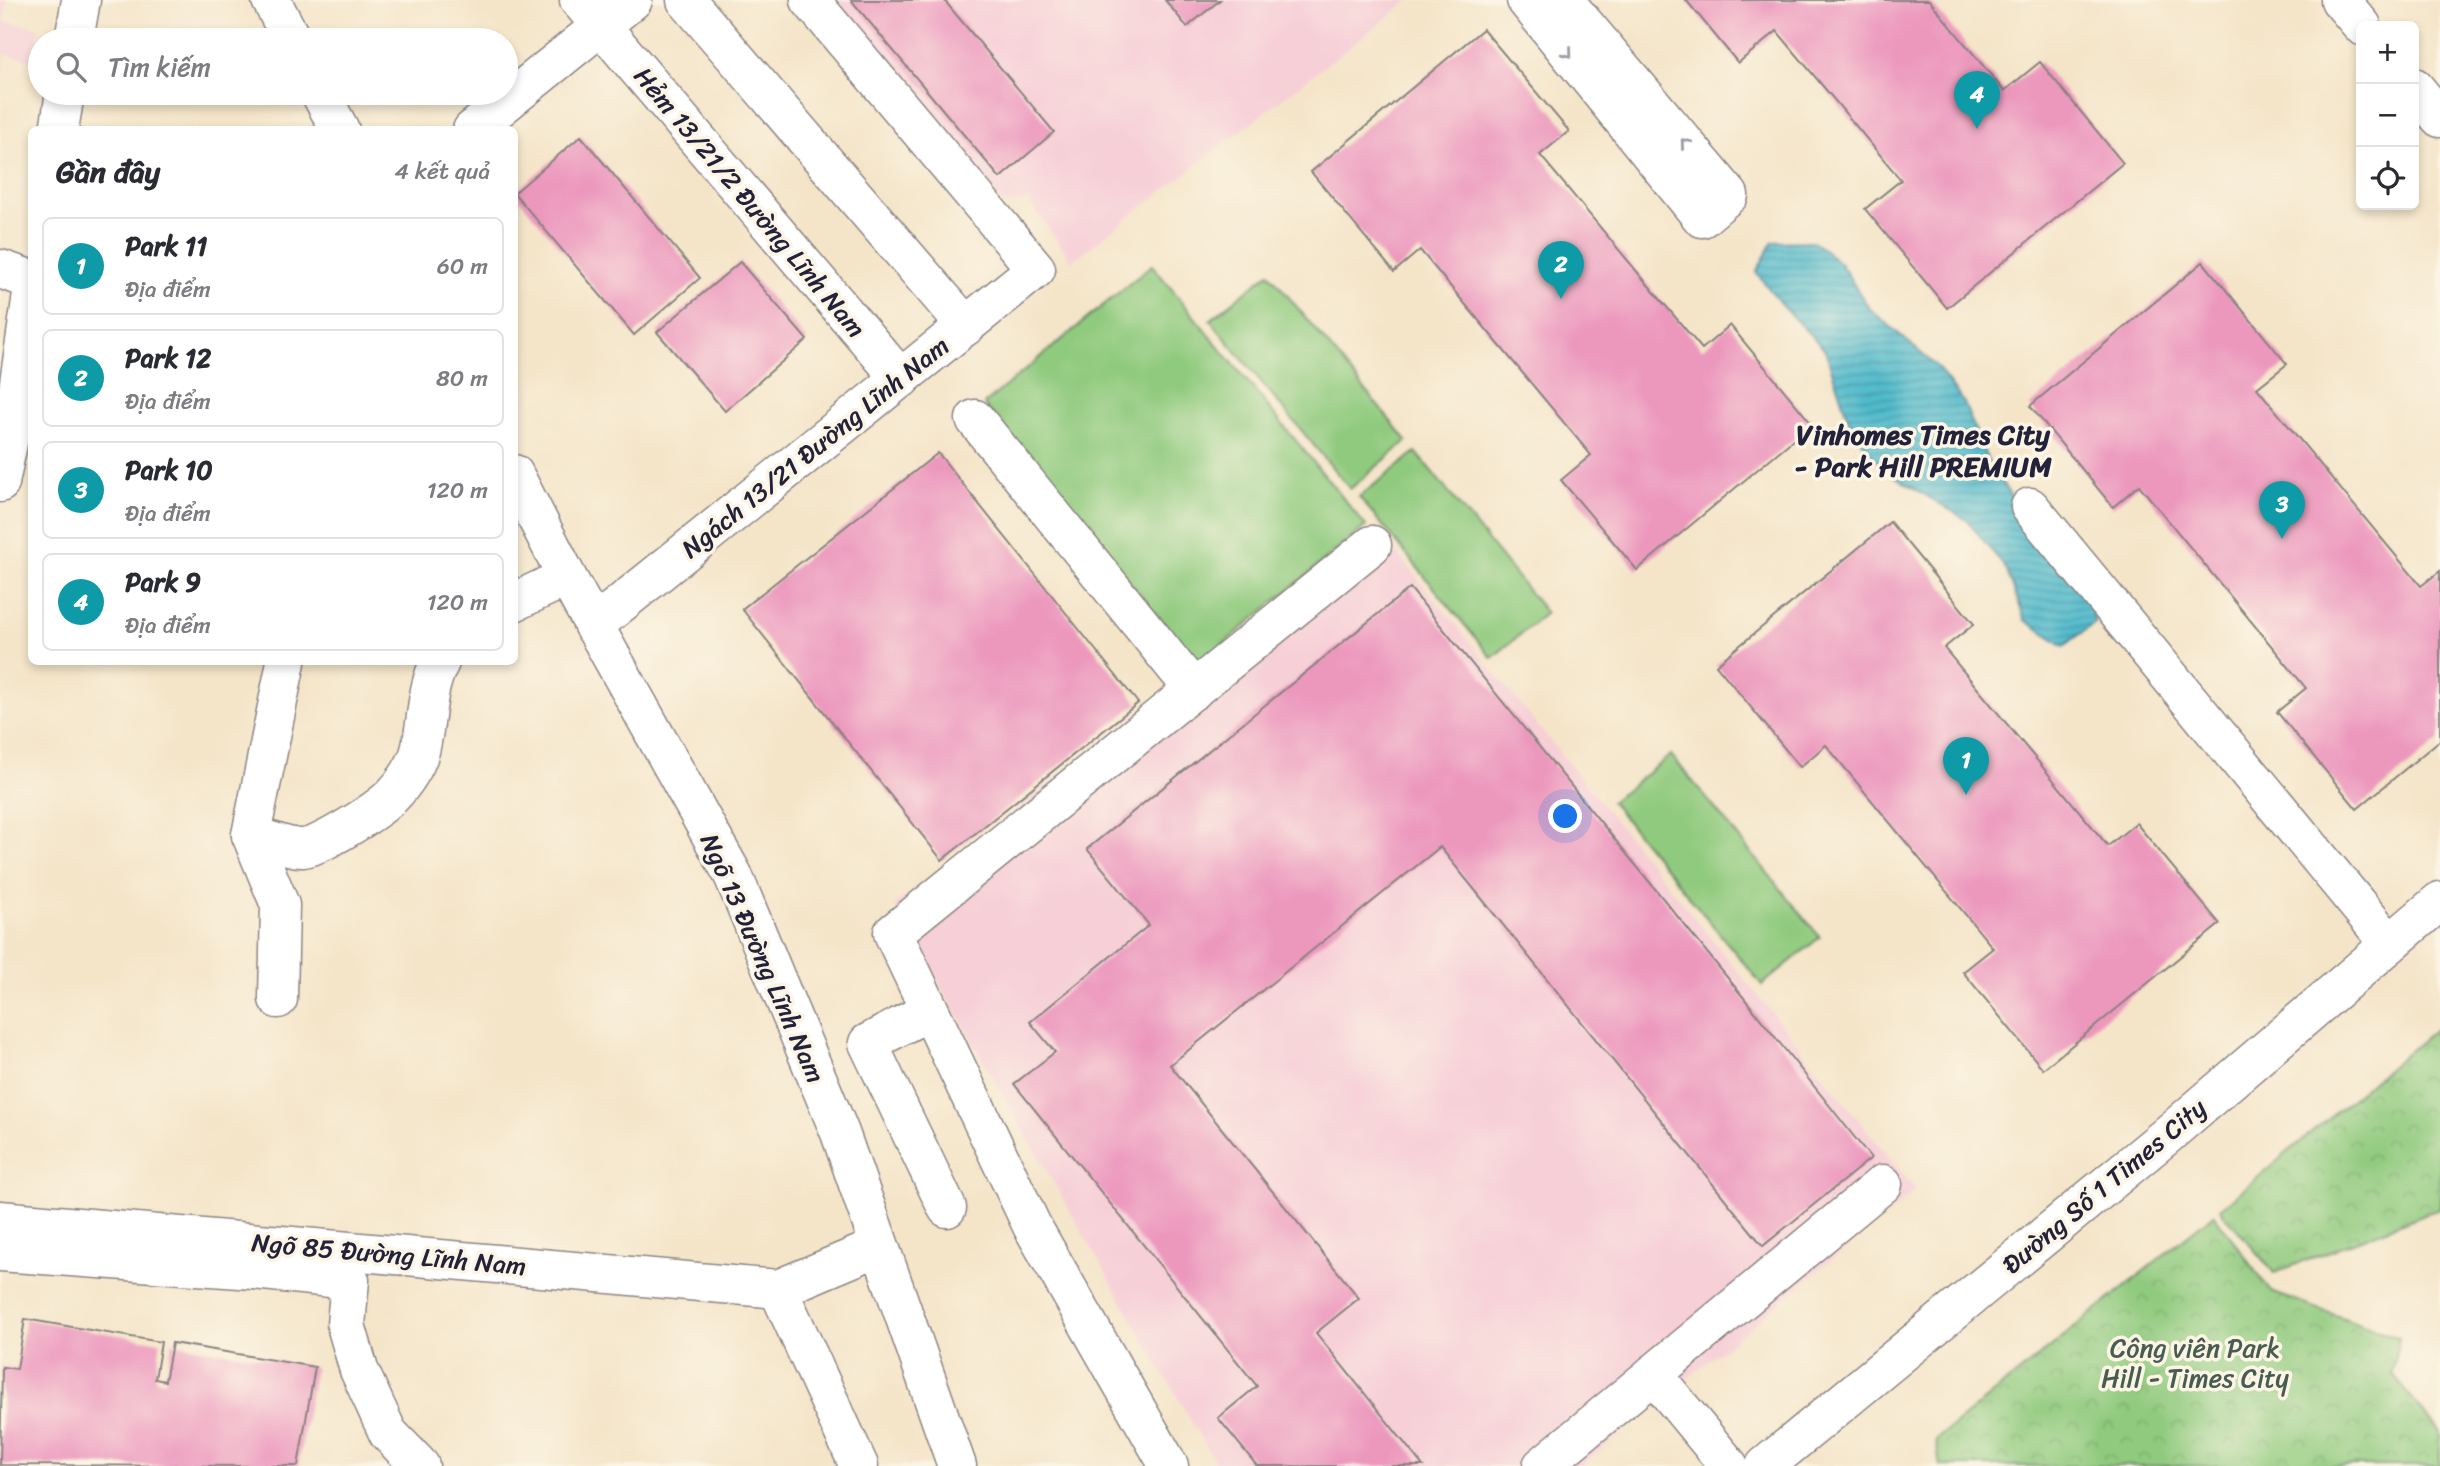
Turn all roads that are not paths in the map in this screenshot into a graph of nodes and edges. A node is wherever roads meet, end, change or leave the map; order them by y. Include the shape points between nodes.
1 (81, 0) edge
2 (271, 0) edge
3 (633, 0) edge
4 (686, 0) edge
5 (810, 0) edge
6 (1526, 0) edge
7 (1564, 0) edge
8 (2340, 0) edge
9 (590, 13) edge
10 (2358, 21) edge
11 (76, 28) edge
12 (286, 28) edge
13 (518, 84) edge
14 (2419, 93) edge
15 (63, 105) edge
16 (326, 105) edge
17 (497, 105) edge
18 (2440, 118) edge
19 (60, 126) edge
20 (338, 126) edge
21 (476, 126) edge
22 (0, 269) edge
23 (28, 279) edge
24 (966, 326) junction
25 (28, 350) edge
26 (901, 379) junction
27 (24, 406) edge
28 (975, 419) dead end
29 (518, 482) edge
30 (0, 483) edge
31 (2030, 507) dead end
32 (1372, 545) dead end
33 (566, 577) junction
34 (518, 599) edge
35 (593, 625) junction
36 (285, 665) edge
37 (438, 665) edge
38 (1194, 690) junction
39 (251, 835) junction
40 (2440, 901) edge
41 (2390, 944) junction
42 (278, 999) dead end
43 (929, 1011) junction
44 (1882, 1184) dead end
45 (947, 1208) dead end
46 (0, 1220) edge
47 (878, 1247) junction
48 (0, 1252) edge
49 (778, 1289) junction
50 (1653, 1374) junction
51 (420, 1466) edge
52 (859, 1466) edge
53 (957, 1466) edge
54 (1169, 1466) edge
55 (1542, 1466) edge
56 (1729, 1466) edge
57 (1765, 1466) edge

1 - 11 street
2 - 12 street
3 - 9 street
4 - 24 street
5 - 24 street, Ngách 13/21 Đường Lĩnh Nam via 1036,269
6 -> 7 street via 1702,218 1729,195
8 - 10 street
9 - 13 street
9 - 26 street, Hẻm 13/21/2 Đường Lĩnh Nam
14 - 18 street
15 - 19 street
16 - 20 street
17 - 21 street
22 - 23 street
24 - 26 street, Ngách 13/21 Đường Lĩnh Nam
25 - 27 street
26 - 35 street, Ngách 13/21 Đường Lĩnh Nam
27 - 30 street
28 - 38 street
29 - 33 street, Ngõ 13 Đường Lĩnh Nam
31 - 41 street
32 - 38 street
33 - 34 street
33 - 35 street, Ngõ 13 Đường Lĩnh Nam
35 - 47 street, Ngõ 13 Đường Lĩnh Nam via 733,875 840,1133
36 - 39 street
37 - 39 street via 426,704 420,754 391,797 330,838 303,848
38 - 43 street via 893,933
39 - 42 street via 280,905
40 - 41 street, Đường Số 1 Times City
41 - 57 street, Đường Số 1 Times City via 2166,1136
43 - 45 street via 868,1043
43 - 54 street via 1031,1226
44 - 50 street
46 - 49 street, Ngõ 85 Đường Lĩnh Nam
47 - 49 street, Ngõ 85 Đường Lĩnh Nam
47 - 53 street, Ngõ 13 Đường Lĩnh Nam
48 - 51 street via 350,1280 346,1325 359,1370 388,1433
49 - 52 street
50 - 55 street
50 - 56 street

